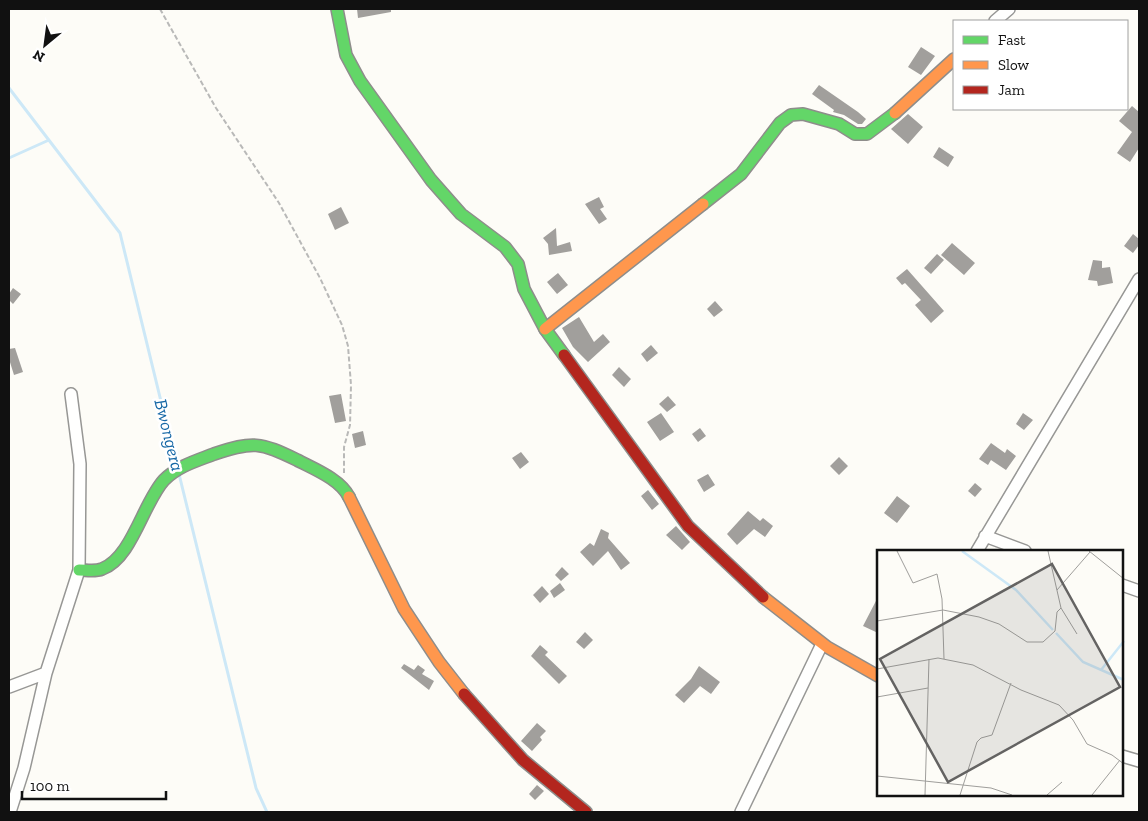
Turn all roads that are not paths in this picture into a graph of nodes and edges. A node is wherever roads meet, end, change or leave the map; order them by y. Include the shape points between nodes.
1 (337, 9) edge
2 (1009, 9) edge
3 (997, 20) edge
4 (953, 60) edge
5 (1139, 279) edge
6 (545, 329) junction
7 (71, 394) dead end
8 (985, 536) junction
9 (978, 550) edge
10 (1022, 550) edge
11 (79, 570) junction
12 (1123, 585) edge
13 (1139, 591) edge
14 (822, 644) junction
15 (46, 674) junction
16 (877, 676) edge
17 (9, 687) edge
18 (1123, 756) edge
19 (1139, 761) edge
20 (10, 812) edge
21 (586, 812) edge
22 (741, 812) edge

1 - 6 street via 346,55 360,81 431,180 461,214 505,247 518,264 524,289
2 - 3 street
4 - 6 street via 886,121 867,134 856,134 839,124 803,114 791,116 780,123 741,174
5 - 8 street
6 - 14 street via 688,526 716,554
7 - 11 street via 80,464
8 - 9 street
8 - 10 street
11 - 15 street
11 - 21 street via 102,569 110,564 133,533 150,498 173,472 250,443 269,446 338,482 347,493 404,609 439,662 522,760
12 - 13 street
14 - 16 street via 848,662
14 - 22 street
15 - 17 street
15 - 20 street
18 - 19 street

